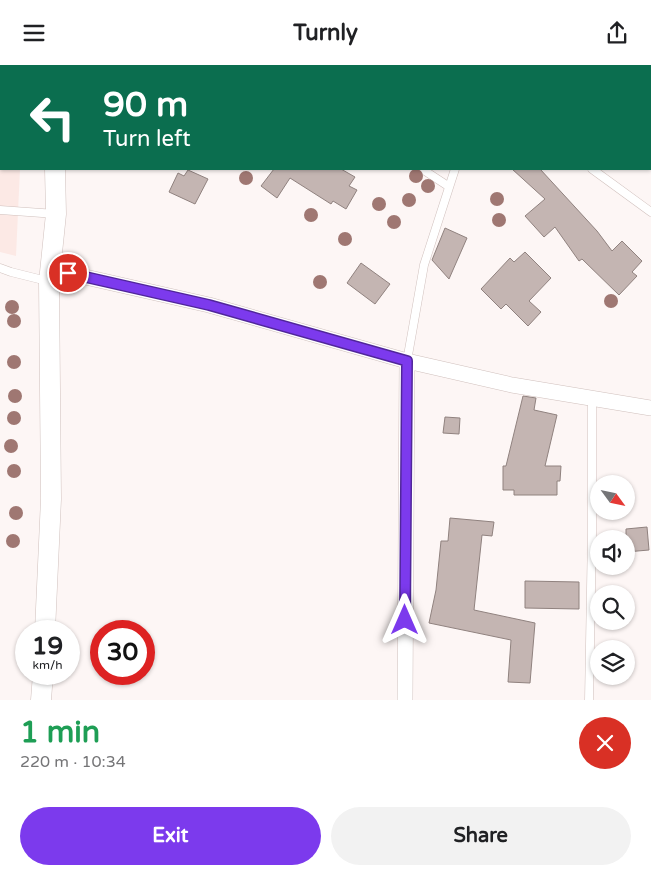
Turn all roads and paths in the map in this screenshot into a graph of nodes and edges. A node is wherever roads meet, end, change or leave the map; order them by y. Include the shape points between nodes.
1 (55, 170) edge
2 (424, 170) edge
3 (455, 170) edge
4 (593, 170) edge
5 (448, 186) junction
6 (0, 210) edge
7 (651, 212) edge
8 (56, 214) junction
9 (0, 268) edge
10 (49, 275) junction
11 (407, 361) junction
12 (592, 399) junction
13 (651, 408) edge
14 (46, 620) edge
15 (42, 685) edge
16 (41, 700) edge
17 (405, 700) edge
18 (589, 700) edge

1 - 8 main road
2 - 5 lane
3 - 5 lane
4 - 7 lane
5 - 11 lane via 424,265
6 - 8 lane
8 - 10 main road
9 - 10 lane
10 - 11 street via 209,305
10 - 14 main road via 51,499
11 - 12 street
11 - 17 street
12 - 13 street
12 - 18 lane
15 - 16 main road

